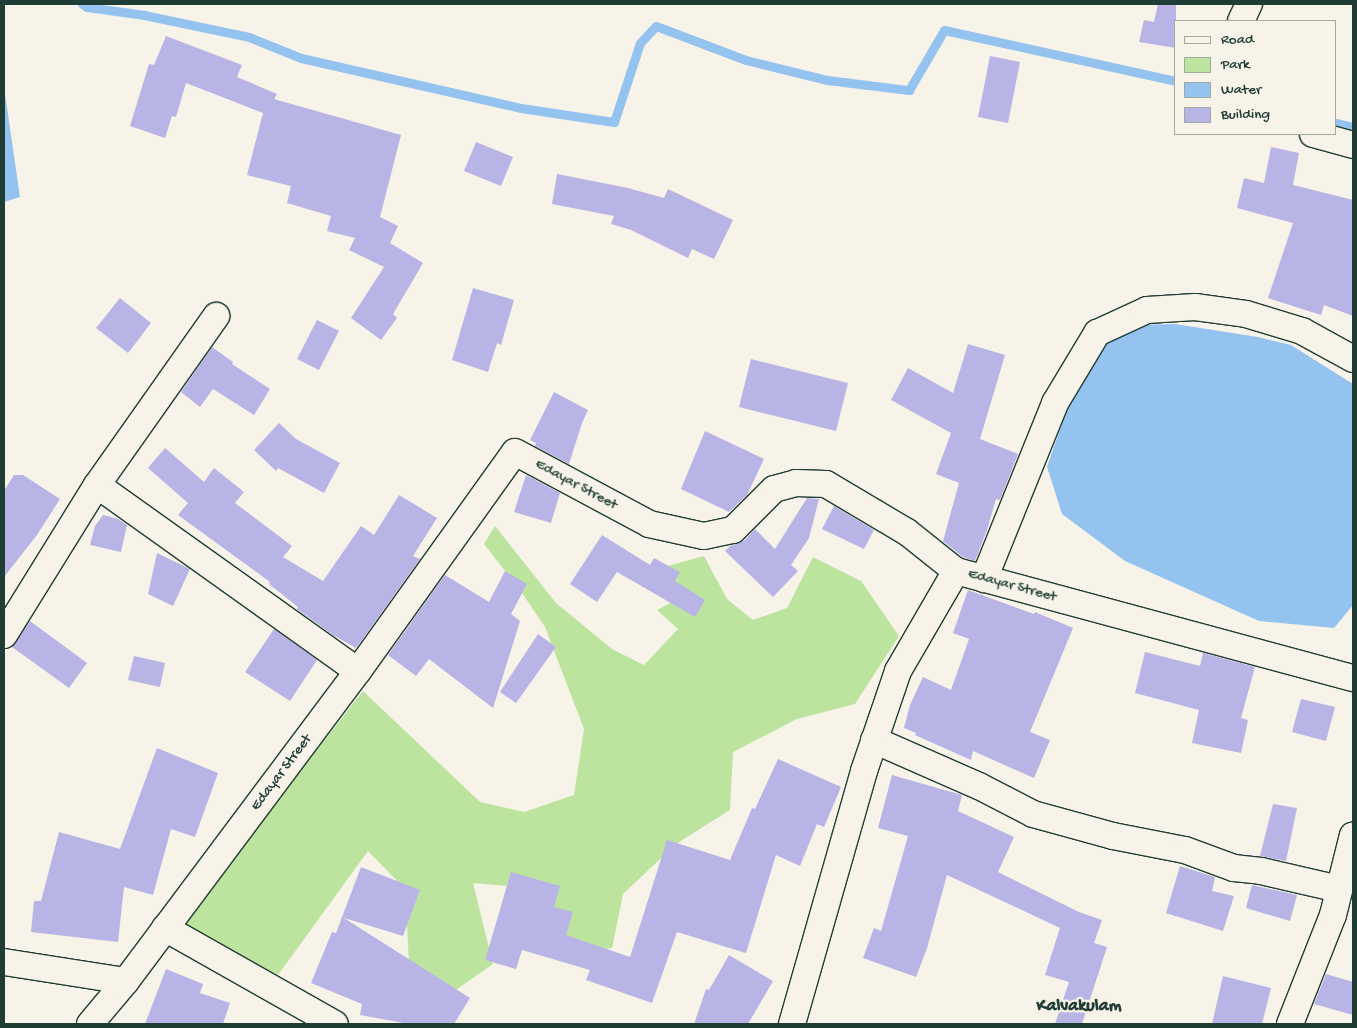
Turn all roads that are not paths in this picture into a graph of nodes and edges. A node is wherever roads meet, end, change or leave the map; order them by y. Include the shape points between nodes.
1 (1250, 4) edge
2 (1242, 20) edge
3 (1317, 135) edge
4 (1353, 145) edge
5 (216, 316) dead end
6 (1353, 359) edge
7 (97, 485) junction
8 (956, 571) junction
9 (984, 580) junction
10 (4, 635) edge
11 (358, 671) junction
12 (1353, 678) edge
13 (874, 740) junction
14 (1353, 835) edge
15 (1339, 889) junction
16 (166, 928) junction
17 (4, 962) edge
18 (126, 981) junction
19 (90, 1024) edge
20 (335, 1024) edge
21 (792, 1024) edge
22 (1290, 1024) edge

1 - 2 street
3 - 4 street
5 - 7 street
6 - 9 street via 1302,331 1246,314 1195,307 1146,310 1097,332 1054,403
7 - 10 street
7 - 11 street
8 - 9 street, Edayar Street
8 - 11 street, Edayar Street via 907,532 826,484 796,483 774,489 733,530 704,536 649,524 516,452
8 - 13 street via 898,671
9 - 12 street, Edayar Street
11 - 16 street, Edayar Street
13 - 15 street via 980,786 1033,814 1113,836 1185,850 1234,868
13 - 21 street
14 - 15 street
15 - 22 street via 1333,915
16 - 18 street, Edayar Street
16 - 20 street
17 - 18 street
18 - 19 street, Edayar Street

